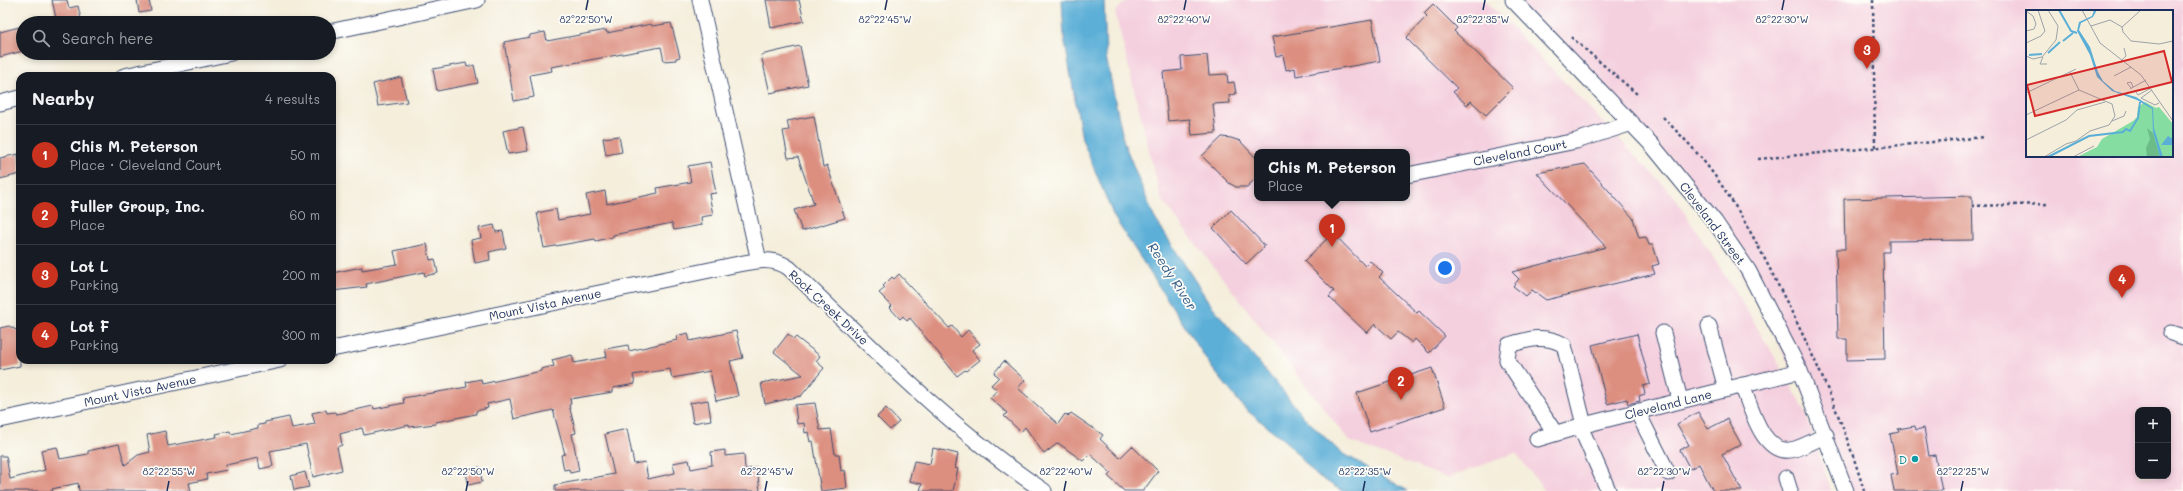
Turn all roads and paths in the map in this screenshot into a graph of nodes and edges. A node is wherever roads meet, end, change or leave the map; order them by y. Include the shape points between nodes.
1 (477, 0) edge
2 (700, 0) edge
3 (1513, 0) edge
4 (1873, 0) edge
5 (336, 30) edge
6 (1569, 35) dead end
7 (198, 60) edge
8 (143, 72) edge
9 (1636, 94) dead end
10 (16, 99) edge
11 (0, 103) edge
12 (1632, 124) junction
13 (1984, 137) dead end
14 (1875, 147) junction
15 (1758, 159) dead end
16 (1410, 174) edge
17 (2049, 204) dead end
18 (1972, 206) dead end
19 (758, 261) junction
20 (1709, 326) dead end
21 (1663, 333) dead end
22 (336, 348) edge
23 (261, 364) edge
24 (1800, 370) junction
25 (1742, 385) junction
26 (1726, 389) junction
27 (1680, 400) junction
28 (1637, 411) junction
29 (0, 420) edge
30 (1582, 425) junction
31 (1556, 433) junction
32 (1826, 435) junction
33 (1536, 439) dead end
34 (1668, 473) dead end
35 (1608, 490) edge
36 (1044, 491) edge
37 (1846, 491) edge

1 - 5 street
2 - 19 street
3 - 12 street, Cleveland Street
4 - 14 path
6 - 9 path
7 - 8 street
10 - 11 street
12 - 16 street, Cleveland Court via 1576,141
12 - 24 street, Cleveland Street via 1715,222 1748,270
13 - 14 path
14 - 15 path
17 - 18 path
19 - 22 street, Mount Vista Avenue
19 - 36 street, Rock Creek Drive via 773,260 789,268 976,442
20 - 26 street
21 - 27 street
23 - 29 street, Mount Vista Avenue
24 - 25 street, Cleveland Lane
24 - 32 street, Cleveland Street
25 - 26 street, Cleveland Lane
25 - 32 street via 1761,432 1772,446 1781,450 1794,450
26 - 27 street, Cleveland Lane
27 - 28 street, Cleveland Lane
28 - 30 street, Cleveland Lane
28 - 34 street
30 - 31 street, Cleveland Lane
30 - 31 street via 1564,345 1553,339 1528,339 1509,345 1507,360
30 - 35 street
31 - 33 street, Cleveland Lane
32 - 37 street, Cleveland Street

